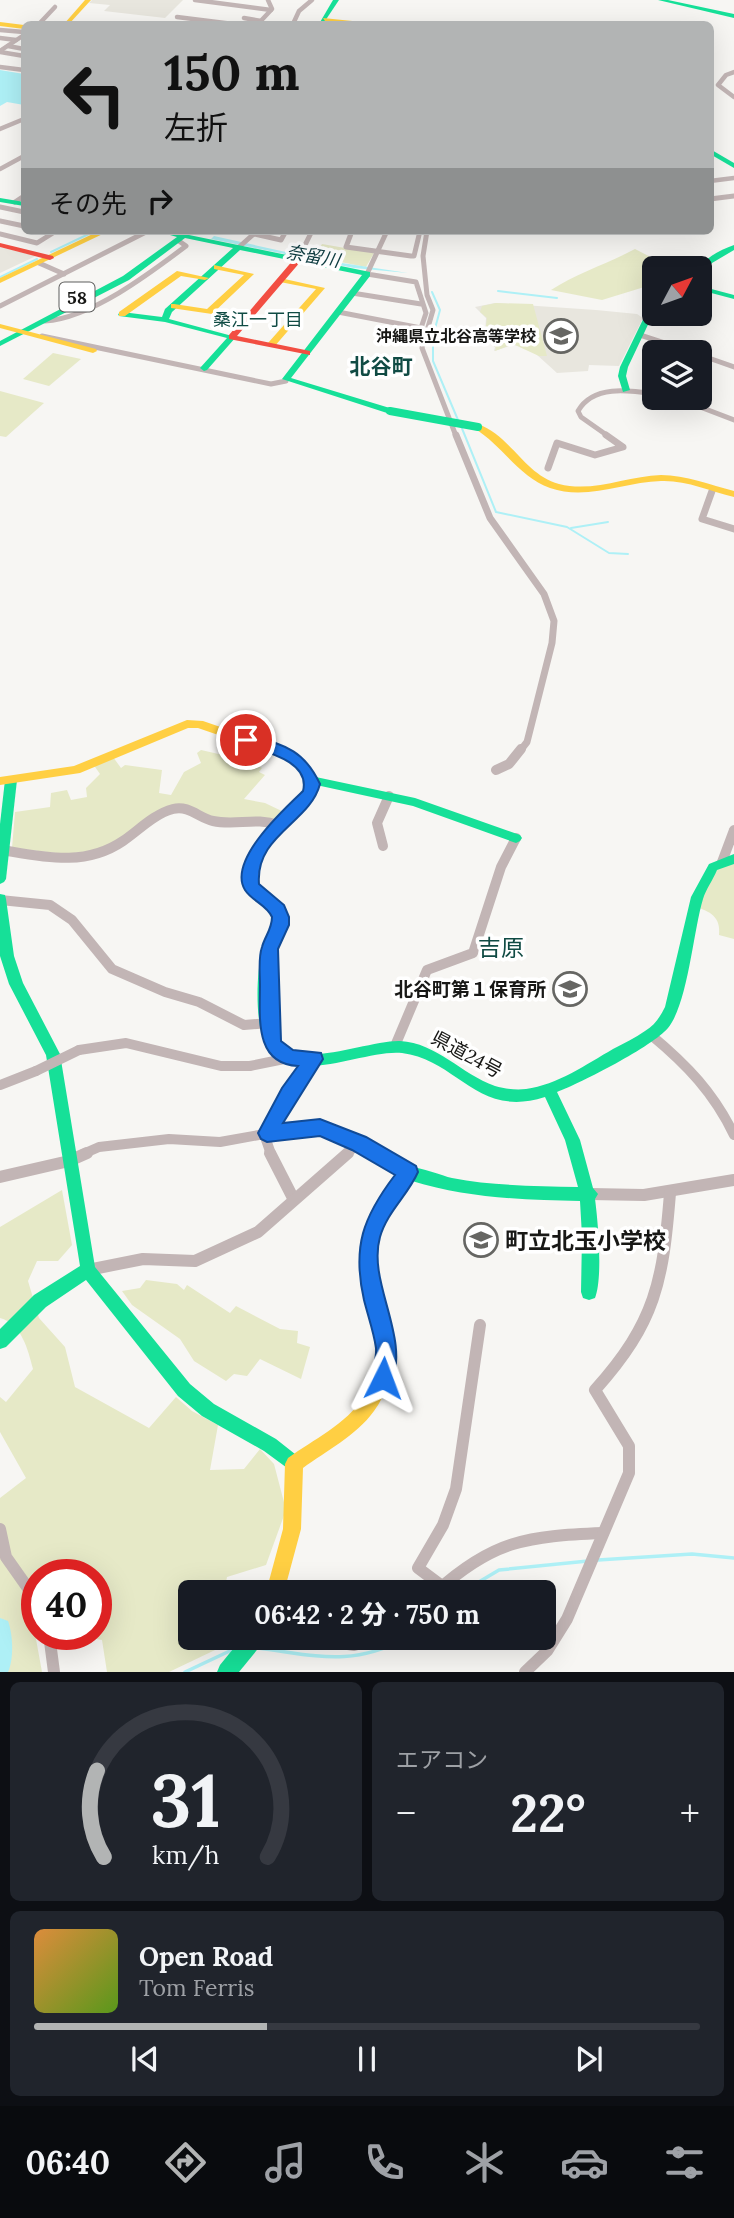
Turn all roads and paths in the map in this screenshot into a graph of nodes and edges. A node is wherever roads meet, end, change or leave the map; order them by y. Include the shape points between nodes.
1 (89, 0) edge
2 (195, 0) edge
3 (268, 0) edge
4 (312, 0) edge
5 (661, 0) edge
6 (339, 2) edge
7 (55, 7) dead end
8 (271, 10) junction
9 (734, 16) edge
10 (177, 17) dead end
11 (245, 17) dead end
12 (42, 21) edge
13 (69, 21) edge
14 (209, 21) edge
15 (261, 21) edge
16 (294, 21) edge
17 (328, 21) edge
18 (355, 21) edge
19 (0, 24) edge
20 (0, 30) edge
21 (21, 30) edge
22 (21, 31) edge
23 (21, 34) edge
24 (0, 38) edge
25 (16, 40) junction
26 (21, 41) edge
27 (8, 46) junction
28 (21, 48) edge
29 (0, 52) edge
30 (21, 56) edge
31 (0, 67) edge
32 (21, 70) edge
33 (734, 72) edge
34 (734, 97) edge
35 (21, 121) edge
36 (0, 129) edge
37 (714, 152) edge
38 (21, 158) edge
39 (734, 164) edge
40 (0, 169) edge
41 (734, 178) edge
42 (714, 180) edge
43 (734, 196) edge
44 (21, 198) edge
45 (714, 198) edge
46 (0, 200) edge
47 (0, 207) edge
48 (21, 211) edge
49 (0, 221) edge
50 (21, 225) edge
51 (0, 234) edge
52 (49, 235) edge
53 (97, 235) edge
54 (140, 235) edge
55 (182, 235) edge
56 (254, 235) edge
57 (263, 235) edge
58 (284, 235) edge
59 (310, 235) edge
60 (350, 235) edge
61 (385, 235) edge
62 (419, 235) edge
63 (427, 235) edge
64 (0, 245) edge
65 (242, 245) junction
66 (734, 247) edge
67 (378, 252) junction
68 (299, 258) junction
69 (712, 259) edge
70 (45, 261) junction
71 (217, 267) junction
72 (369, 270) junction
73 (64, 274) junction
74 (205, 278) junction
75 (283, 280) junction
76 (0, 281) edge
77 (712, 291) edge
78 (352, 293) junction
79 (734, 297) edge
80 (421, 304) junction
81 (0, 306) edge
82 (174, 306) junction
83 (338, 312) junction
84 (165, 320) junction
85 (644, 326) edge
86 (0, 327) edge
87 (23, 333) junction
88 (640, 335) junction
89 (0, 337) edge
90 (232, 337) junction
91 (655, 340) edge
92 (0, 344) edge
93 (271, 345) junction
94 (93, 351) dead end
95 (307, 353) junction
96 (712, 359) edge
97 (734, 367) edge
98 (204, 368) junction
99 (286, 381) junction
100 (626, 390) junction
101 (642, 392) edge
102 (708, 410) edge
103 (734, 420) edge
104 (548, 468) dead end
105 (712, 491) dead end
106 (734, 494) edge
107 (734, 529) edge
108 (496, 770) dead end
109 (5, 780) edge
110 (311, 780) junction
111 (389, 796) junction
112 (278, 825) junction
113 (734, 830) edge
114 (516, 838) joint
115 (383, 846) dead end
116 (2, 850) junction
117 (728, 861) edge
118 (0, 879) edge
119 (0, 900) edge
120 (269, 1023) junction
121 (651, 1035) junction
122 (395, 1046) junction
123 (290, 1058) junction
124 (314, 1059) junction
125 (0, 1084) edge
126 (548, 1089) junction
127 (265, 1134) junction
128 (734, 1135) edge
129 (359, 1143) junction
130 (69, 1161) junction
131 (409, 1172) junction
132 (0, 1177) edge
133 (734, 1180) edge
134 (670, 1193) junction
135 (590, 1194) junction
136 (293, 1198) junction
137 (88, 1270) junction
138 (589, 1292) dead end
139 (480, 1325) dead end
140 (0, 1341) edge
141 (294, 1464) junction
142 (0, 1529) edge
143 (603, 1533) junction
144 (21, 1578) edge
145 (279, 1580) edge
146 (430, 1580) edge
147 (450, 1580) edge
148 (51, 1650) edge
149 (246, 1650) edge
150 (54, 1672) edge
151 (227, 1672) edge
152 (525, 1672) edge

1 - 13 main road
2 - 8 street
3 - 8 street
4 - 16 street
5 - 9 main road
6 - 17 main road
6 - 18 main road via 344,14
7 - 12 street
8 - 15 street
10 - 14 street
11 - 15 street
19 - 21 main road
20 - 22 street
23 - 25 street
24 - 25 street
25 - 26 street
25 - 27 street
27 - 28 street
27 - 29 street
29 - 30 street
31 - 32 street
33 - 34 street via 718,85
35 - 36 street
37 - 39 main road
38 - 40 street
41 - 42 street
43 - 45 street
44 - 46 main road
47 - 48 street
49 - 50 street
51 - 52 street via 37,243
53 - 70 main road
54 - 73 street
55 - 65 main road
55 - 87 main road, 58
55 - 87 main road, 58 via 126,278
56 - 65 street
57 - 58 street via 281,240
59 - 68 street
60 - 67 street via 346,247
61 - 67 street
62 - 67 street via 415,256
63 - 108 street via 423,256 433,310 422,348 425,360 490,519 544,594 554,621 527,742 509,764
64 - 70 main road
65 - 68 main road
65 - 71 main road
66 - 69 main road
67 - 72 street
68 - 72 main road
68 - 75 main road
70 - 73 street
70 - 76 main road
71 - 74 main road
71 - 82 main road via 250,274 209,312
72 - 78 main road
72 - 80 street via 416,282
73 - 81 street
74 - 82 main road
74 - 84 main road via 180,273 122,314
75 - 90 main road
75 - 93 main road via 321,288
77 - 79 main road
78 - 80 street
78 - 83 main road
80 - 83 street via 426,313 421,328
82 - 84 main road
83 - 95 main road
84 - 90 main road
85 - 88 main road
86 - 87 main road
87 - 89 main road, 58
87 - 92 main road, 58
87 - 94 main road
87 - 98 street
88 - 91 street
88 - 100 main road via 622,372
90 - 93 main road
90 - 98 main road
93 - 95 main road
95 - 99 main road
96 - 97 street
98 - 99 street via 271,384
99 - 106 main road, bridge via 390,411 478,426 496,434 519,464 551,485 590,490 662,478
100 - 101 street
100 - 104 street via 594,397 578,411 623,447 595,455 556,443
102 - 103 street
105 - 107 street via 702,519
109 - 110 main road via 76,770 172,728 199,723 292,756
109 - 116 main road
110 - 111 main road
110 - 112 main road via 310,793
111 - 114 main road
111 - 115 street via 377,823
112 - 116 street via 261,818 209,822 178,807 159,815 120,845 91,857
112 - 120 main road via 268,835 249,879 251,887 278,909 281,917 269,949
113 - 117 street
114 - 122 street via 501,867 473,953 427,970
116 - 118 main road
117 - 121 main road, 県道24号 via 713,867 697,897 672,1007
119 - 120 street via 50,905 72,920 112,969 199,1002 244,1025
119 - 130 main road via 6,956 53,1054
120 - 123 main road via 272,1044
121 - 126 main road, 県道24号
121 - 128 street via 710,1089
122 - 124 main road, 県道24号
122 - 126 main road, 県道24号 via 422,1051 474,1084 504,1095 532,1096
123 - 124 main road, 県道24号
123 - 125 street, bridge via 221,1066 126,1043 79,1050
124 - 127 street
126 - 135 main road via 582,1156
127 - 129 street via 320,1128
127 - 130 street via 220,1142 169,1139 99,1147
127 - 136 street via 273,1162
129 - 131 street
129 - 136 street
130 - 132 street
130 - 137 main road
131 - 135 main road via 431,1181 501,1193
131 - 141 main road via 369,1238 370,1282 386,1349 383,1378 367,1406
133 - 134 street
134 - 135 street
134 - 143 street via 657,1300 637,1341 595,1390 622,1433 631,1458
135 - 138 main road
136 - 137 street via 258,1232 195,1261 143,1259
137 - 140 main road via 40,1301
137 - 141 main road via 184,1390
139 - 146 street via 456,1489 443,1525 418,1568
141 - 145 main road via 295,1516
142 - 144 street via 6,1557
143 - 147 street via 540,1536 501,1545
143 - 152 street via 567,1619 547,1651
148 - 150 street
149 - 151 main road

